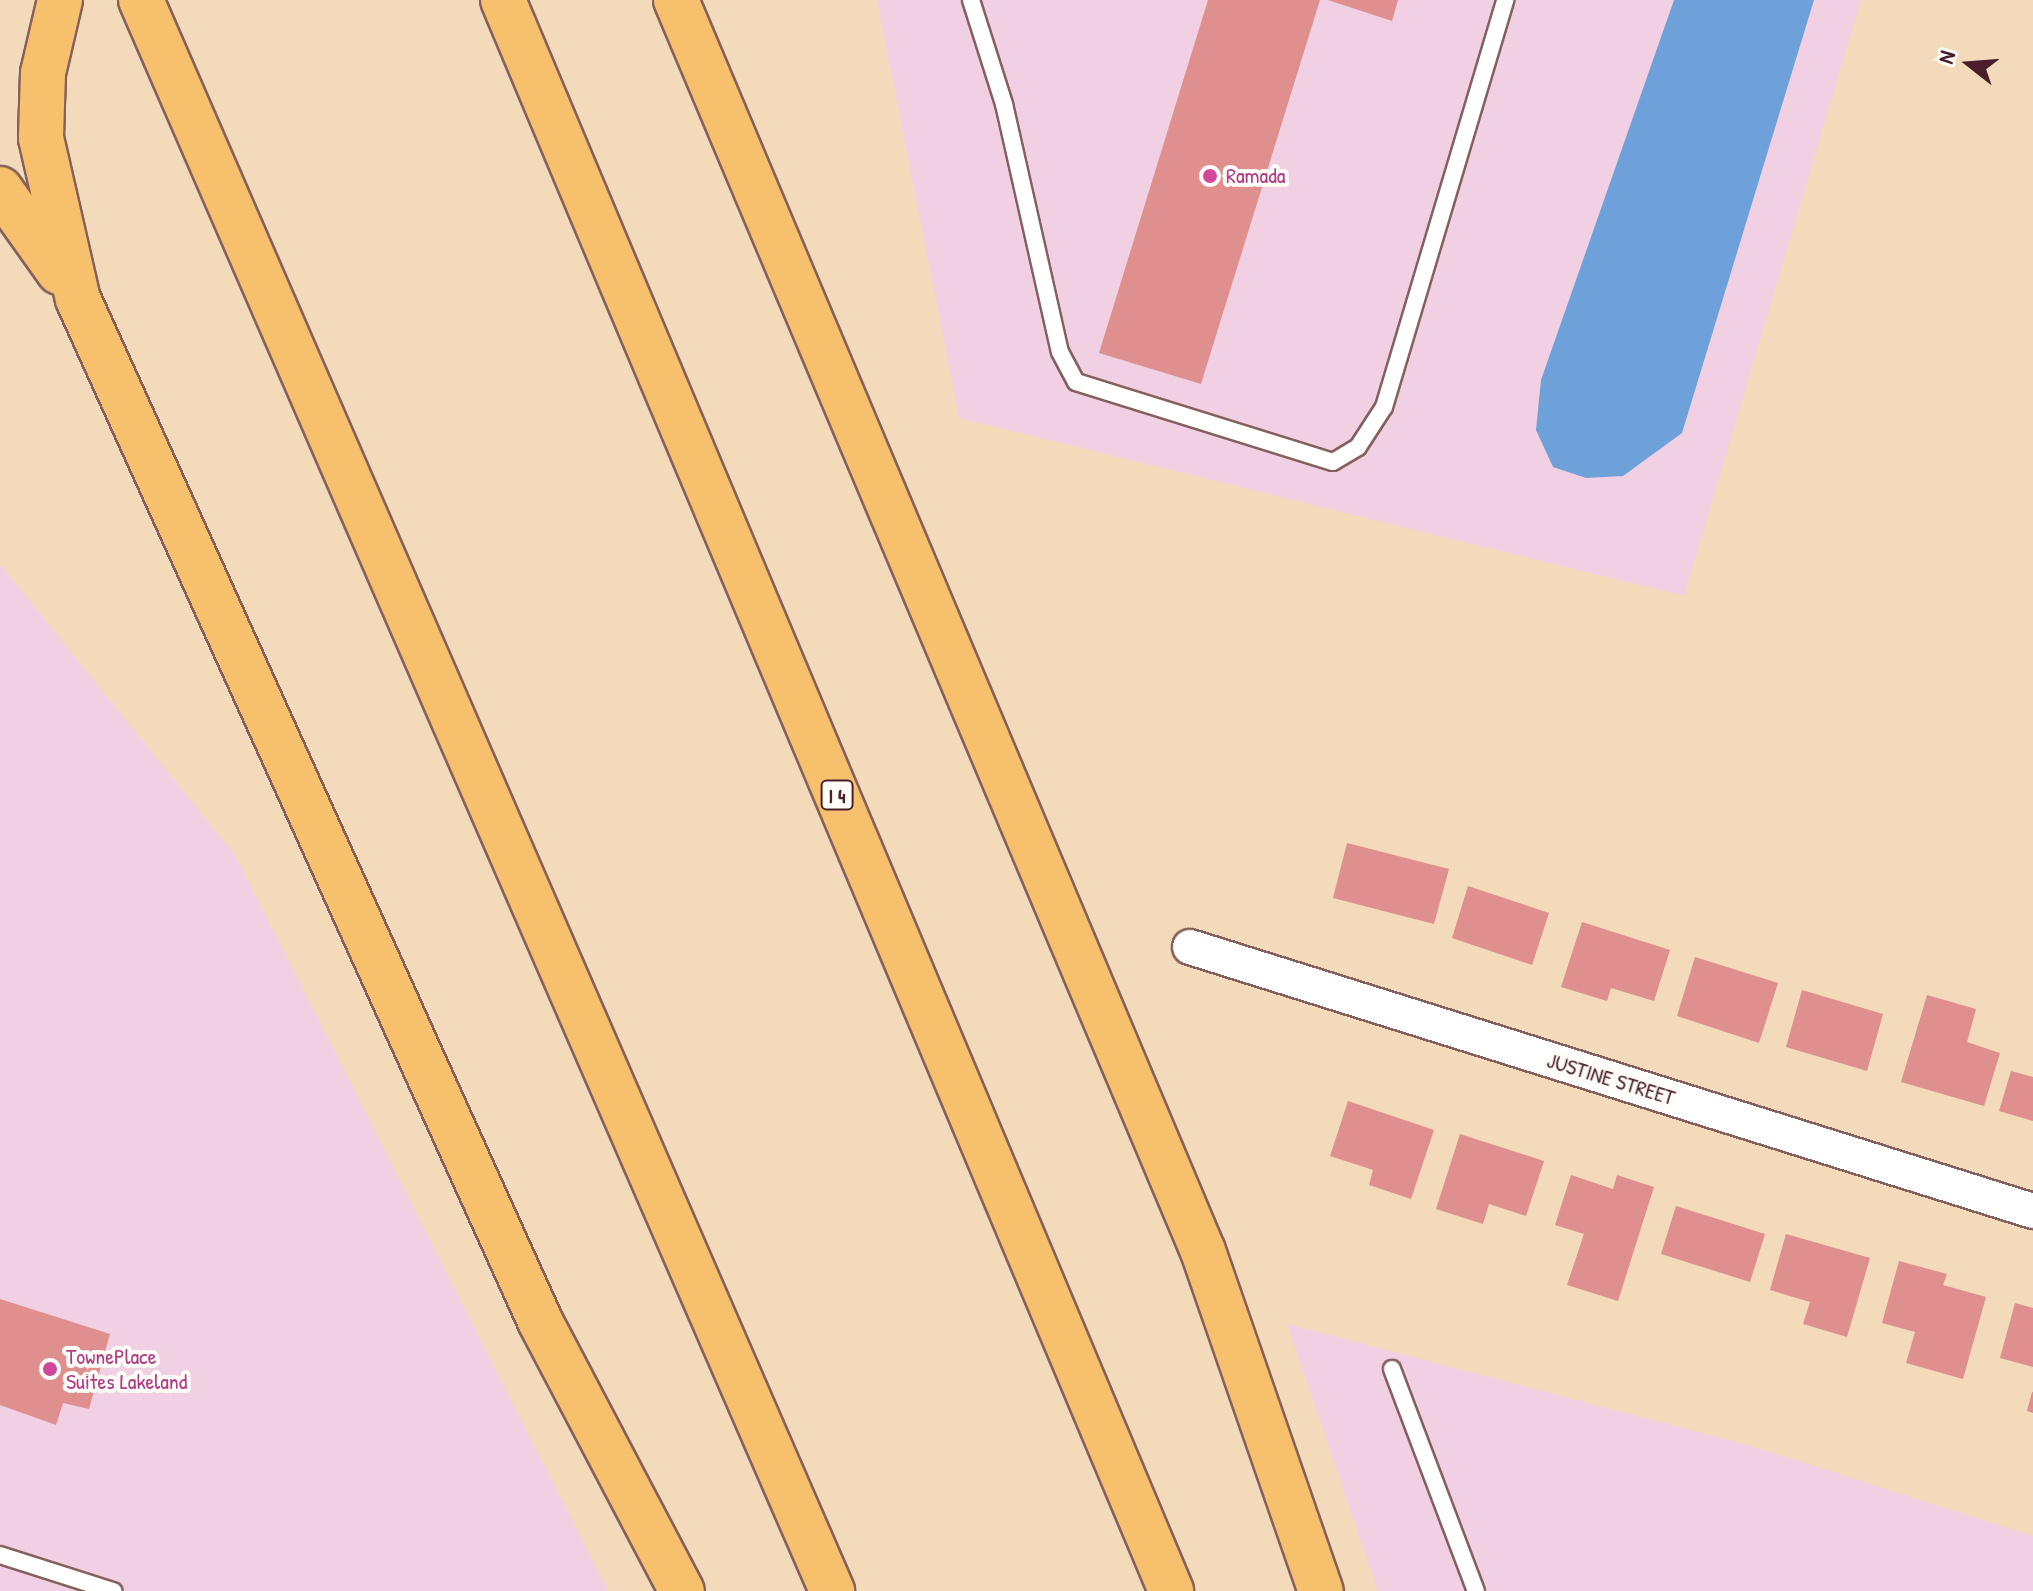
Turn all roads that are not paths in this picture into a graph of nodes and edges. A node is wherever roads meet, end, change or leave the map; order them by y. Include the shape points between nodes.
1 (60, 0) edge
2 (141, 0) edge
3 (503, 0) edge
4 (676, 0) edge
5 (971, 0) edge
6 (1505, 0) edge
7 (0, 189) edge
8 (78, 299) junction
9 (1190, 947) dead end
10 (2033, 1211) edge
11 (1392, 1369) dead end
12 (0, 1555) edge
13 (113, 1591) edge
14 (682, 1591) edge
15 (832, 1591) edge
16 (1171, 1591) edge
17 (1321, 1591) edge
18 (1476, 1591) edge

1 - 8 highway via 43,73 41,138
2 - 15 highway
3 - 16 highway, I 4
4 - 17 highway via 1203,1251
5 - 6 lane via 1004,104 1060,352 1076,382 1333,462 1358,447 1384,407
7 - 8 highway
8 - 14 highway via 540,1321
9 - 10 street, JUSTINE STREET
11 - 18 lane
12 - 13 lane

